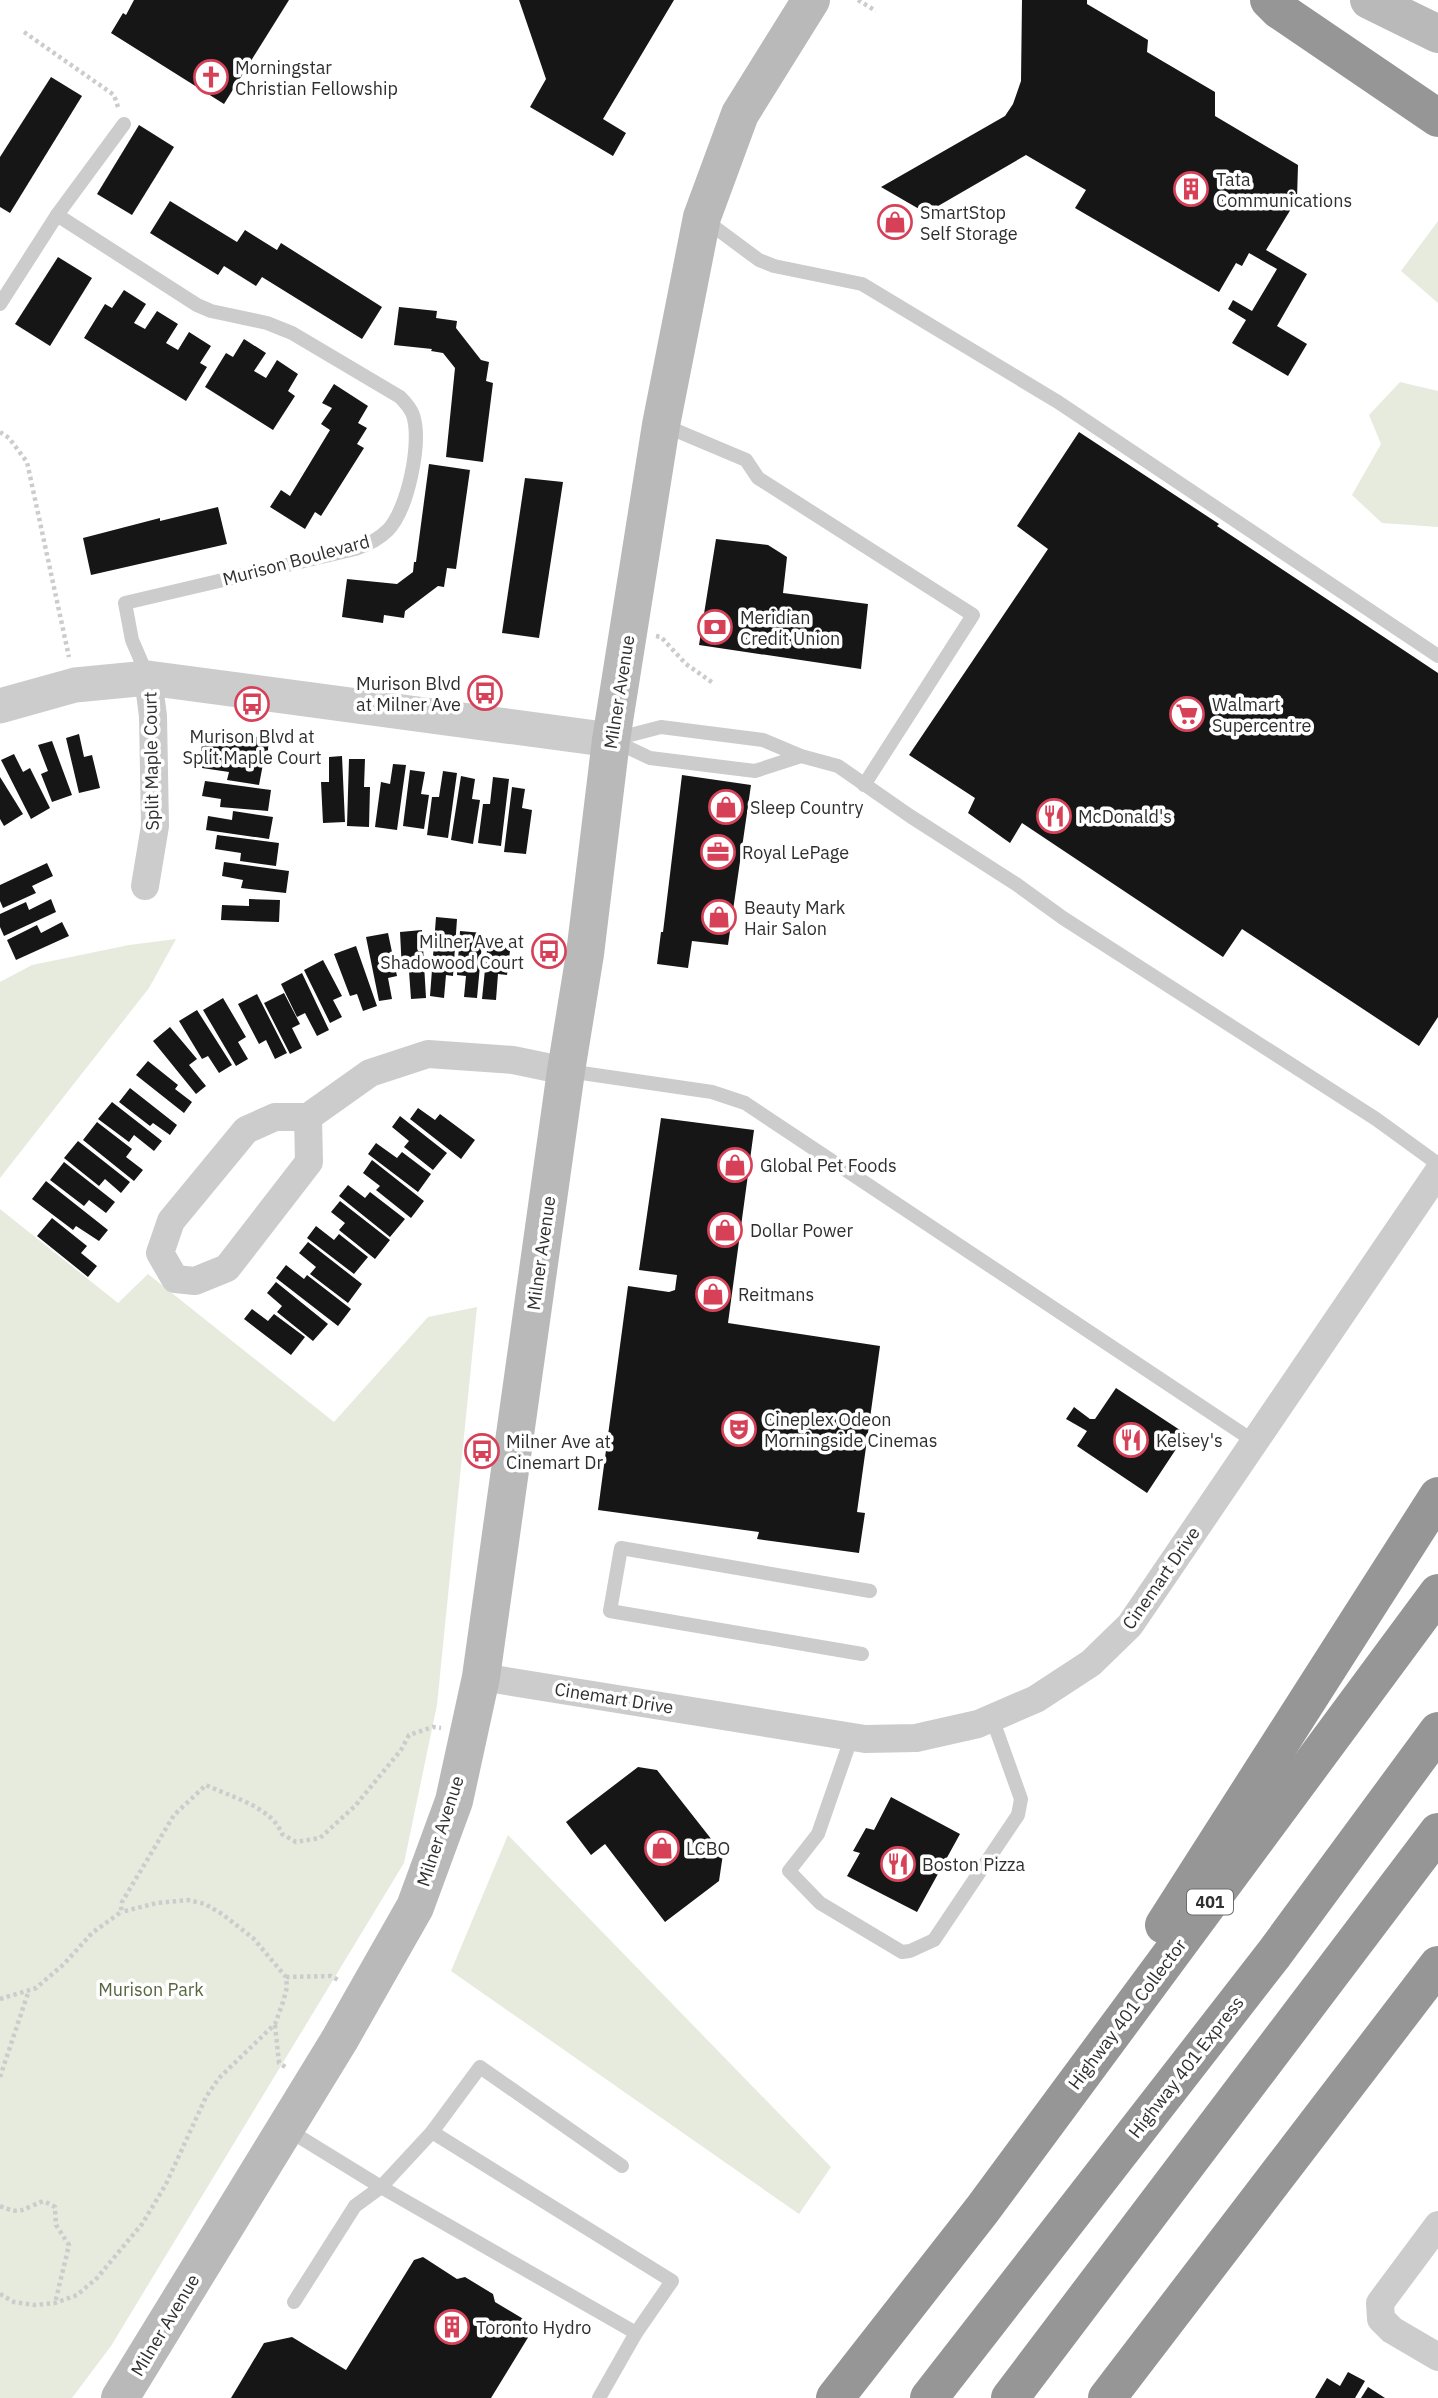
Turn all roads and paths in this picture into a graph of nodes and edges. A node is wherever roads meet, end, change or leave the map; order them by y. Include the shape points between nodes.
1 (802, 0) edge
2 (811, 0) edge
3 (858, 0) edge
4 (1269, 0) edge
5 (1369, 0) edge
6 (876, 11) dead end
7 (24, 32) dead end
8 (1438, 34) edge
9 (782, 43) junction
10 (1438, 118) edge
11 (124, 124) joint
12 (57, 215) junction
13 (702, 217) junction
14 (0, 304) edge
15 (661, 425) junction
16 (0, 432) edge
17 (655, 635) dead end
18 (1438, 656) edge
19 (148, 678) junction
20 (713, 683) dead end
21 (75, 685) junction
22 (0, 706) edge
23 (611, 740) junction
24 (801, 756) junction
25 (864, 785) junction
26 (145, 886) dead end
27 (566, 1071) junction
28 (307, 1117) junction
29 (1438, 1164) edge
30 (1438, 1172) edge
31 (1255, 1441) junction
32 (1438, 1496) edge
33 (870, 1591) dead end
34 (1438, 1593) edge
35 (862, 1654) dead end
36 (481, 1677) junction
37 (992, 1718) junction
38 (433, 1727) dead end
39 (1438, 1731) edge
40 (852, 1736) junction
41 (1438, 1832) edge
42 (121, 1912) junction
43 (331, 1976) dead end
44 (286, 1977) junction
45 (1433, 1977) edge
46 (29, 1992) junction
47 (0, 1999) edge
48 (275, 2024) junction
49 (0, 2052) edge
50 (6, 2060) junction
51 (279, 2063) dead end
52 (0, 2077) edge
53 (285, 2127) junction
54 (432, 2132) junction
55 (622, 2166) dead end
56 (381, 2187) junction
57 (0, 2206) edge
58 (982, 2210) junction
59 (1438, 2225) edge
60 (0, 2294) edge
61 (295, 2302) dead end
62 (55, 2303) junction
63 (636, 2333) junction
64 (1438, 2357) edge
65 (120, 2398) edge
66 (600, 2398) edge
67 (835, 2398) edge
68 (929, 2398) edge
69 (1010, 2398) edge
70 (1107, 2398) edge

1 - 9 main road, Milner Avenue
2 - 9 main road, Milner Avenue
3 - 6 path
4 - 10 highway
5 - 8 main road
7 - 11 path via 114,95
9 - 13 main road, Milner Avenue via 740,114
11 - 12 lane
12 - 14 lane
12 - 19 lane, Murison Boulevard via 201,307 292,333 402,399 414,422 413,462 402,506 393,524 376,539 355,548 125,603 132,640
13 - 15 main road, Milner Avenue
13 - 18 lane via 759,260 862,284 1058,402
15 - 23 main road, Milner Avenue
15 - 25 lane via 746,460 758,478 973,615
16 - 21 path via 27,462
17 - 20 path
19 - 21 street
19 - 23 street
19 - 26 street, Split Maple Court via 155,826
21 - 22 street
23 - 24 lane via 661,727 764,740
23 - 24 lane via 650,758 755,772
23 - 27 main road, Milner Avenue
24 - 25 lane via 838,766
25 - 29 lane
27 - 28 street via 513,1060 428,1054 370,1073
27 - 31 lane via 712,1092 745,1103
27 - 36 main road, Milner Avenue
28 - 28 street via 309,1162 227,1268 195,1281 174,1279 160,1253 171,1221 246,1129 275,1117
30 - 31 street, Cinemart Drive
31 - 37 street, Cinemart Drive via 1130,1625 1091,1662 1047,1692
32 - 58 highway
33 - 35 lane via 621,1548 610,1611
34 - 58 highway, Highway 401 Collector / 401
36 - 40 street, Cinemart Drive
36 - 53 main road, Milner Avenue via 454,1801 415,1907
37 - 40 street, Cinemart Drive via 916,1738
37 - 40 lane via 1021,1799 1018,1815 934,1940 910,1951 902,1952 820,1903 789,1871 818,1834
38 - 42 path via 409,1735 355,1806 320,1838 296,1842 282,1834 267,1813 206,1784 174,1815 122,1902
39 - 68 highway, Highway 401 Express via 1274,1954
41 - 69 highway
42 - 44 path via 188,1900 205,1904 253,1938
42 - 46 path
43 - 44 path
44 - 48 path
45 - 70 highway
46 - 47 path
46 - 50 path
48 - 51 path
48 - 62 path via 219,2078 206,2097 166,2184 117,2256 77,2295
49 - 50 path
50 - 52 path
53 - 56 lane
53 - 65 main road, Milner Avenue
54 - 55 lane via 480,2067
54 - 56 lane
54 - 63 lane via 672,2281
56 - 61 lane via 355,2206
56 - 63 lane
57 - 62 path via 23,2211 44,2201 55,2207 57,2225 69,2245
58 - 67 highway, Highway 401 Collector / 401
59 - 64 street via 1380,2303 1381,2319 1392,2330
60 - 62 path via 14,2302
63 - 66 lane

